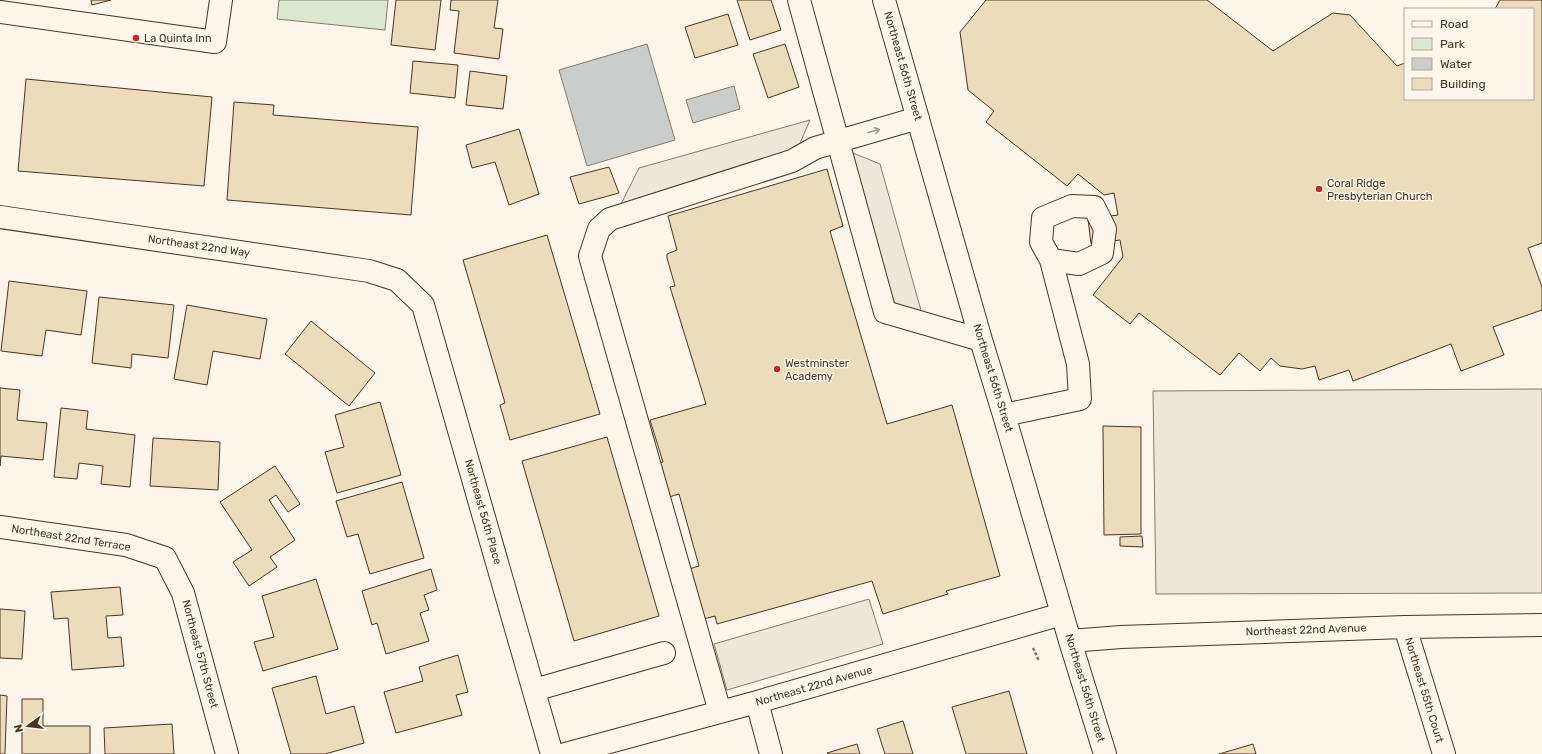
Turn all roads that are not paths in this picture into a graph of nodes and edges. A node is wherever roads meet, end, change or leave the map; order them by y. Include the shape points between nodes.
1 (220, 0) edge
2 (799, 0) edge
3 (884, 0) edge
4 (0, 12) edge
5 (918, 118) junction
6 (837, 141) junction
7 (0, 217) edge
8 (1051, 260) dead end
9 (397, 280) joint
10 (981, 340) junction
11 (1004, 415) junction
12 (0, 527) edge
13 (164, 558) joint
14 (1062, 614) junction
15 (1542, 625) edge
16 (1405, 627) junction
17 (1070, 642) junction
18 (664, 653) dead end
19 (534, 690) junction
20 (757, 702) junction
21 (720, 712) junction
22 (227, 754) edge
23 (552, 754) edge
24 (565, 754) edge
25 (771, 754) edge
26 (1105, 754) edge
27 (1444, 754) edge

1 - 4 street via 215,42
2 - 6 street
3 - 5 street, Northeast 56th Street
6 -> 5 street
5 - 10 street, Northeast 56th Street
6 - 10 street via 885,312
6 - 21 street via 815,148 792,161 610,219 599,229 590,256
7 - 9 street, Northeast 22nd Way via 369,271
8 - 11 street via 1078,364 1080,399
9 - 19 street, Northeast 56th Place via 423,305
10 - 11 street, Northeast 56th Street
11 - 14 street, Northeast 56th Street
12 - 13 street, Northeast 22nd Terrace via 126,545
13 - 22 street, Northeast 57th Street via 183,593
14 - 17 street, Northeast 56th Street
14 - 20 street, Northeast 22nd Avenue
15 - 16 street, Northeast 22nd Avenue
16 - 17 street, Northeast 22nd Avenue via 1121,636
16 - 27 street, Northeast 55th Court
17 - 26 street, Northeast 56th Street
18 - 19 street
19 - 23 street, Northeast 56th Place
20 - 21 street, Northeast 22nd Avenue
20 - 25 street
21 - 24 street, Northeast 22nd Avenue

